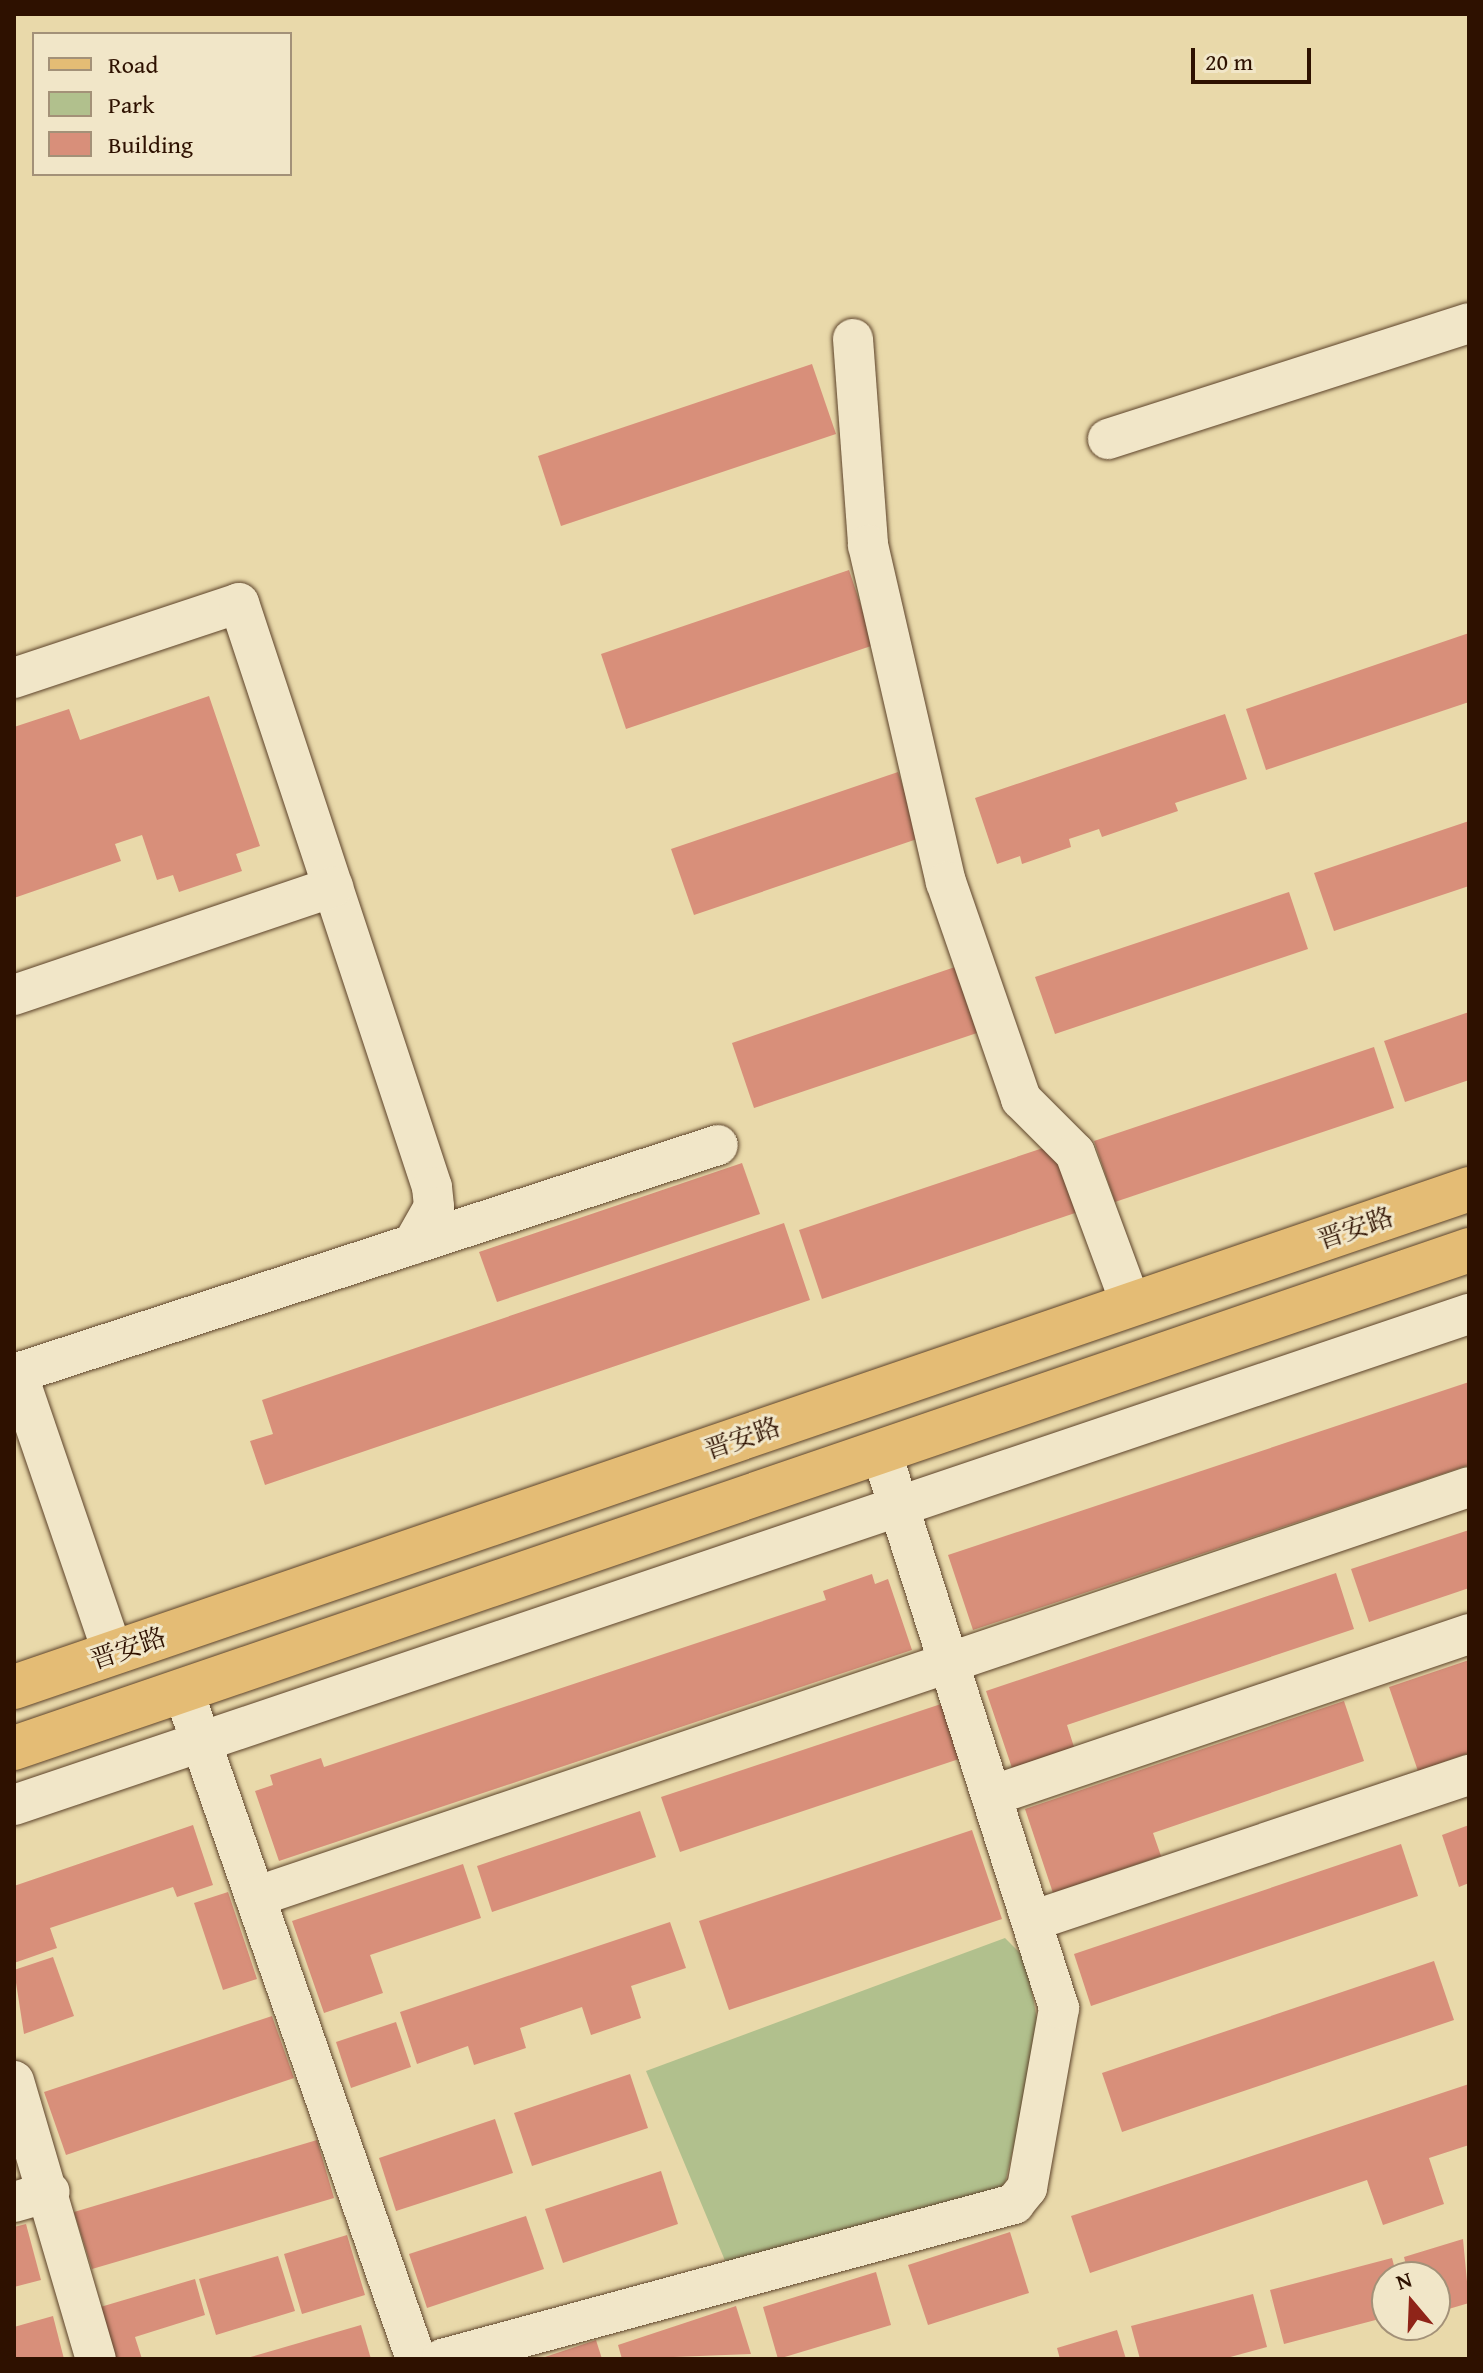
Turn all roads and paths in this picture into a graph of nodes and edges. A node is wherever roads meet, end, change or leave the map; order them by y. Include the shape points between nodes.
1 (1469, 323) edge
2 (853, 339) dead end
3 (1108, 439) dead end
4 (14, 678) edge
5 (333, 887) junction
6 (14, 995) edge
7 (718, 1145) dead end
8 (1469, 1189) edge
9 (413, 1244) junction
10 (1469, 1250) edge
11 (1131, 1304) junction
12 (1469, 1314) edge
13 (16, 1373) edge
14 (881, 1451) junction
15 (1469, 1487) edge
16 (899, 1506) junction
17 (1469, 1634) edge
18 (113, 1653) junction
19 (951, 1662) junction
20 (14, 1687) edge
21 (183, 1690) junction
22 (201, 1742) junction
23 (14, 1748) edge
24 (1469, 1775) edge
25 (994, 1795) junction
26 (14, 1805) edge
27 (255, 1897) junction
28 (1035, 1920) junction
29 (14, 2081) edge
30 (32, 2197) edge
31 (96, 2359) edge
32 (416, 2359) edge
33 (442, 2359) edge

1 - 3 street
2 - 11 street via 868,545 942,867 1021,1099 1075,1153
4 - 5 street via 239,603
5 - 6 street
5 - 9 street via 432,1187 434,1207
7 - 9 street
8 - 11 main road, 晋安路
9 - 13 street
10 - 14 main road
11 - 18 main road, 晋安路
12 - 16 street
13 - 18 street
14 - 16 street
14 - 21 main road
15 - 19 street
16 - 19 street
16 - 22 street
17 - 25 street
18 - 20 main road, 晋安路
19 - 25 street
19 - 27 street
21 - 22 street
21 - 23 main road
22 - 26 street
22 - 27 street
24 - 28 street
25 - 28 street
27 - 32 street
28 - 33 street via 1059,2008 1057,2051 1027,2188 1014,2204
29 - 30 street
30 - 31 street

